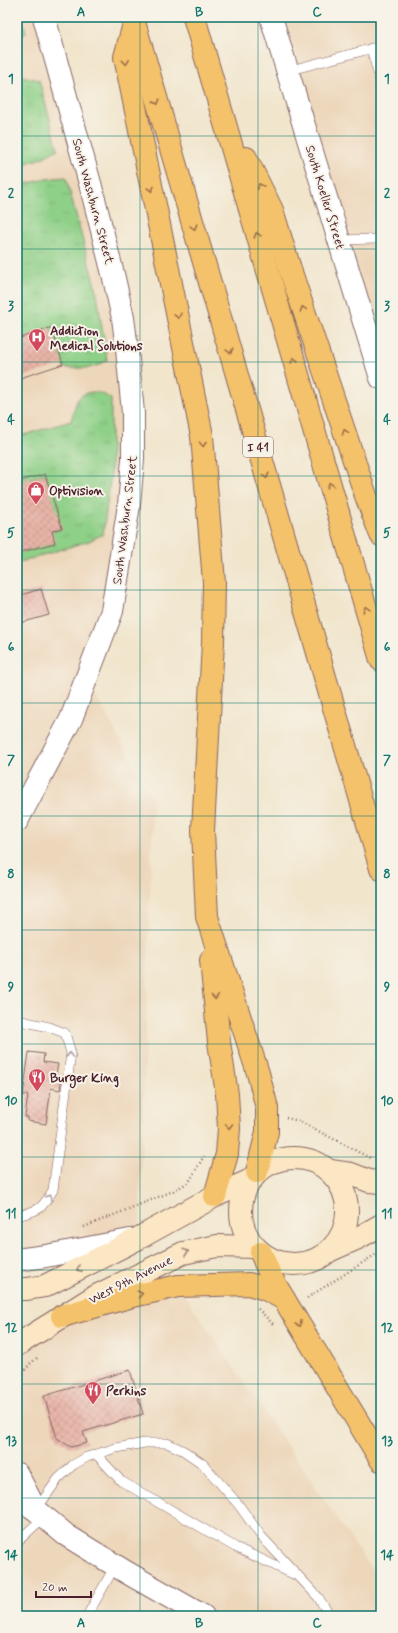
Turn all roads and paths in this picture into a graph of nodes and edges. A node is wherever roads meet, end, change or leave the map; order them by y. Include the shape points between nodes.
1 (44, 17) edge
2 (194, 17) edge
3 (271, 17) edge
4 (133, 21) edge
5 (381, 46) edge
6 (371, 48) junction
7 (287, 71) junction
8 (381, 84) edge
9 (221, 109) junction
10 (381, 238) edge
11 (339, 240) junction
12 (381, 378) edge
13 (381, 535) edge
14 (381, 660) edge
15 (17, 821) edge
16 (381, 869) edge
17 (207, 917) junction
18 (17, 1020) edge
19 (330, 1171) junction
20 (254, 1176) junction
21 (381, 1182) edge
22 (215, 1196) junction
23 (17, 1216) edge
24 (381, 1225) edge
25 (139, 1238) junction
26 (258, 1250) junction
27 (331, 1250) junction
28 (381, 1251) edge
29 (17, 1260) edge
30 (17, 1289) edge
31 (294, 1300) junction
32 (254, 1306) dead end
33 (62, 1316) junction
34 (277, 1320) dead end
35 (17, 1345) edge
36 (40, 1356) dead end
37 (17, 1379) edge
38 (17, 1419) edge
39 (17, 1430) edge
40 (96, 1454) junction
41 (381, 1460) edge
42 (17, 1474) edge
43 (17, 1497) edge
44 (40, 1514) junction
45 (17, 1542) edge
46 (115, 1566) junction
47 (299, 1577) junction
48 (198, 1615) edge
49 (87, 1616) edge
50 (330, 1616) edge

1 - 15 street, South Washburn Street via 89,180 123,318 133,413 133,459 127,519 112,611 71,719
2 - 9 highway
3 - 7 street, South Koeller Street
4 -> 16 highway, I 41
4 -> 17 highway via 125,57 202,436 210,513 214,582 213,642 203,830
5 - 6 lane
6 - 7 lane
6 - 8 lane
7 - 11 street, South Koeller Street
13 -> 9 highway via 272,210
14 -> 9 highway
10 - 11 lane
11 - 12 street, South Koeller Street
17 - 20 highway via 267,1108 267,1132
17 -> 22 highway via 229,1128 227,1154
23 -> 18 lane via 43,1206 53,1190 71,1052 65,1033
19 - 20 main road via 315,1162 299,1158 277,1160
19 - 21 main road
19 - 27 main road via 340,1182 348,1210 346,1225 340,1239
20 - 22 main road
20 - 26 main road via 243,1196 241,1214 245,1232
22 - 25 main road
24 - 27 main road
25 - 29 street
25 -> 30 main road via 45,1286
26 - 27 main road via 278,1262 296,1265 315,1260
26 - 31 highway via 271,1277
33 -> 26 main road, West 9th Avenue via 182,1253 217,1246
28 - 31 path
33 -> 31 highway via 178,1286 249,1284
31 -> 41 highway
32 - 34 path via 273,1324
33 - 35 main road, West 9th Avenue
36 - 37 path
38 - 39 path
40 - 44 lane via 73,1465 58,1479
40 - 47 lane via 121,1481 235,1548
40 - 47 lane via 145,1442 167,1443 184,1451 203,1464 238,1504 261,1536
42 - 44 street
43 - 44 street
44 - 45 lane
44 - 46 street via 66,1536
46 - 48 street
46 - 49 lane
47 - 50 lane via 318,1596

